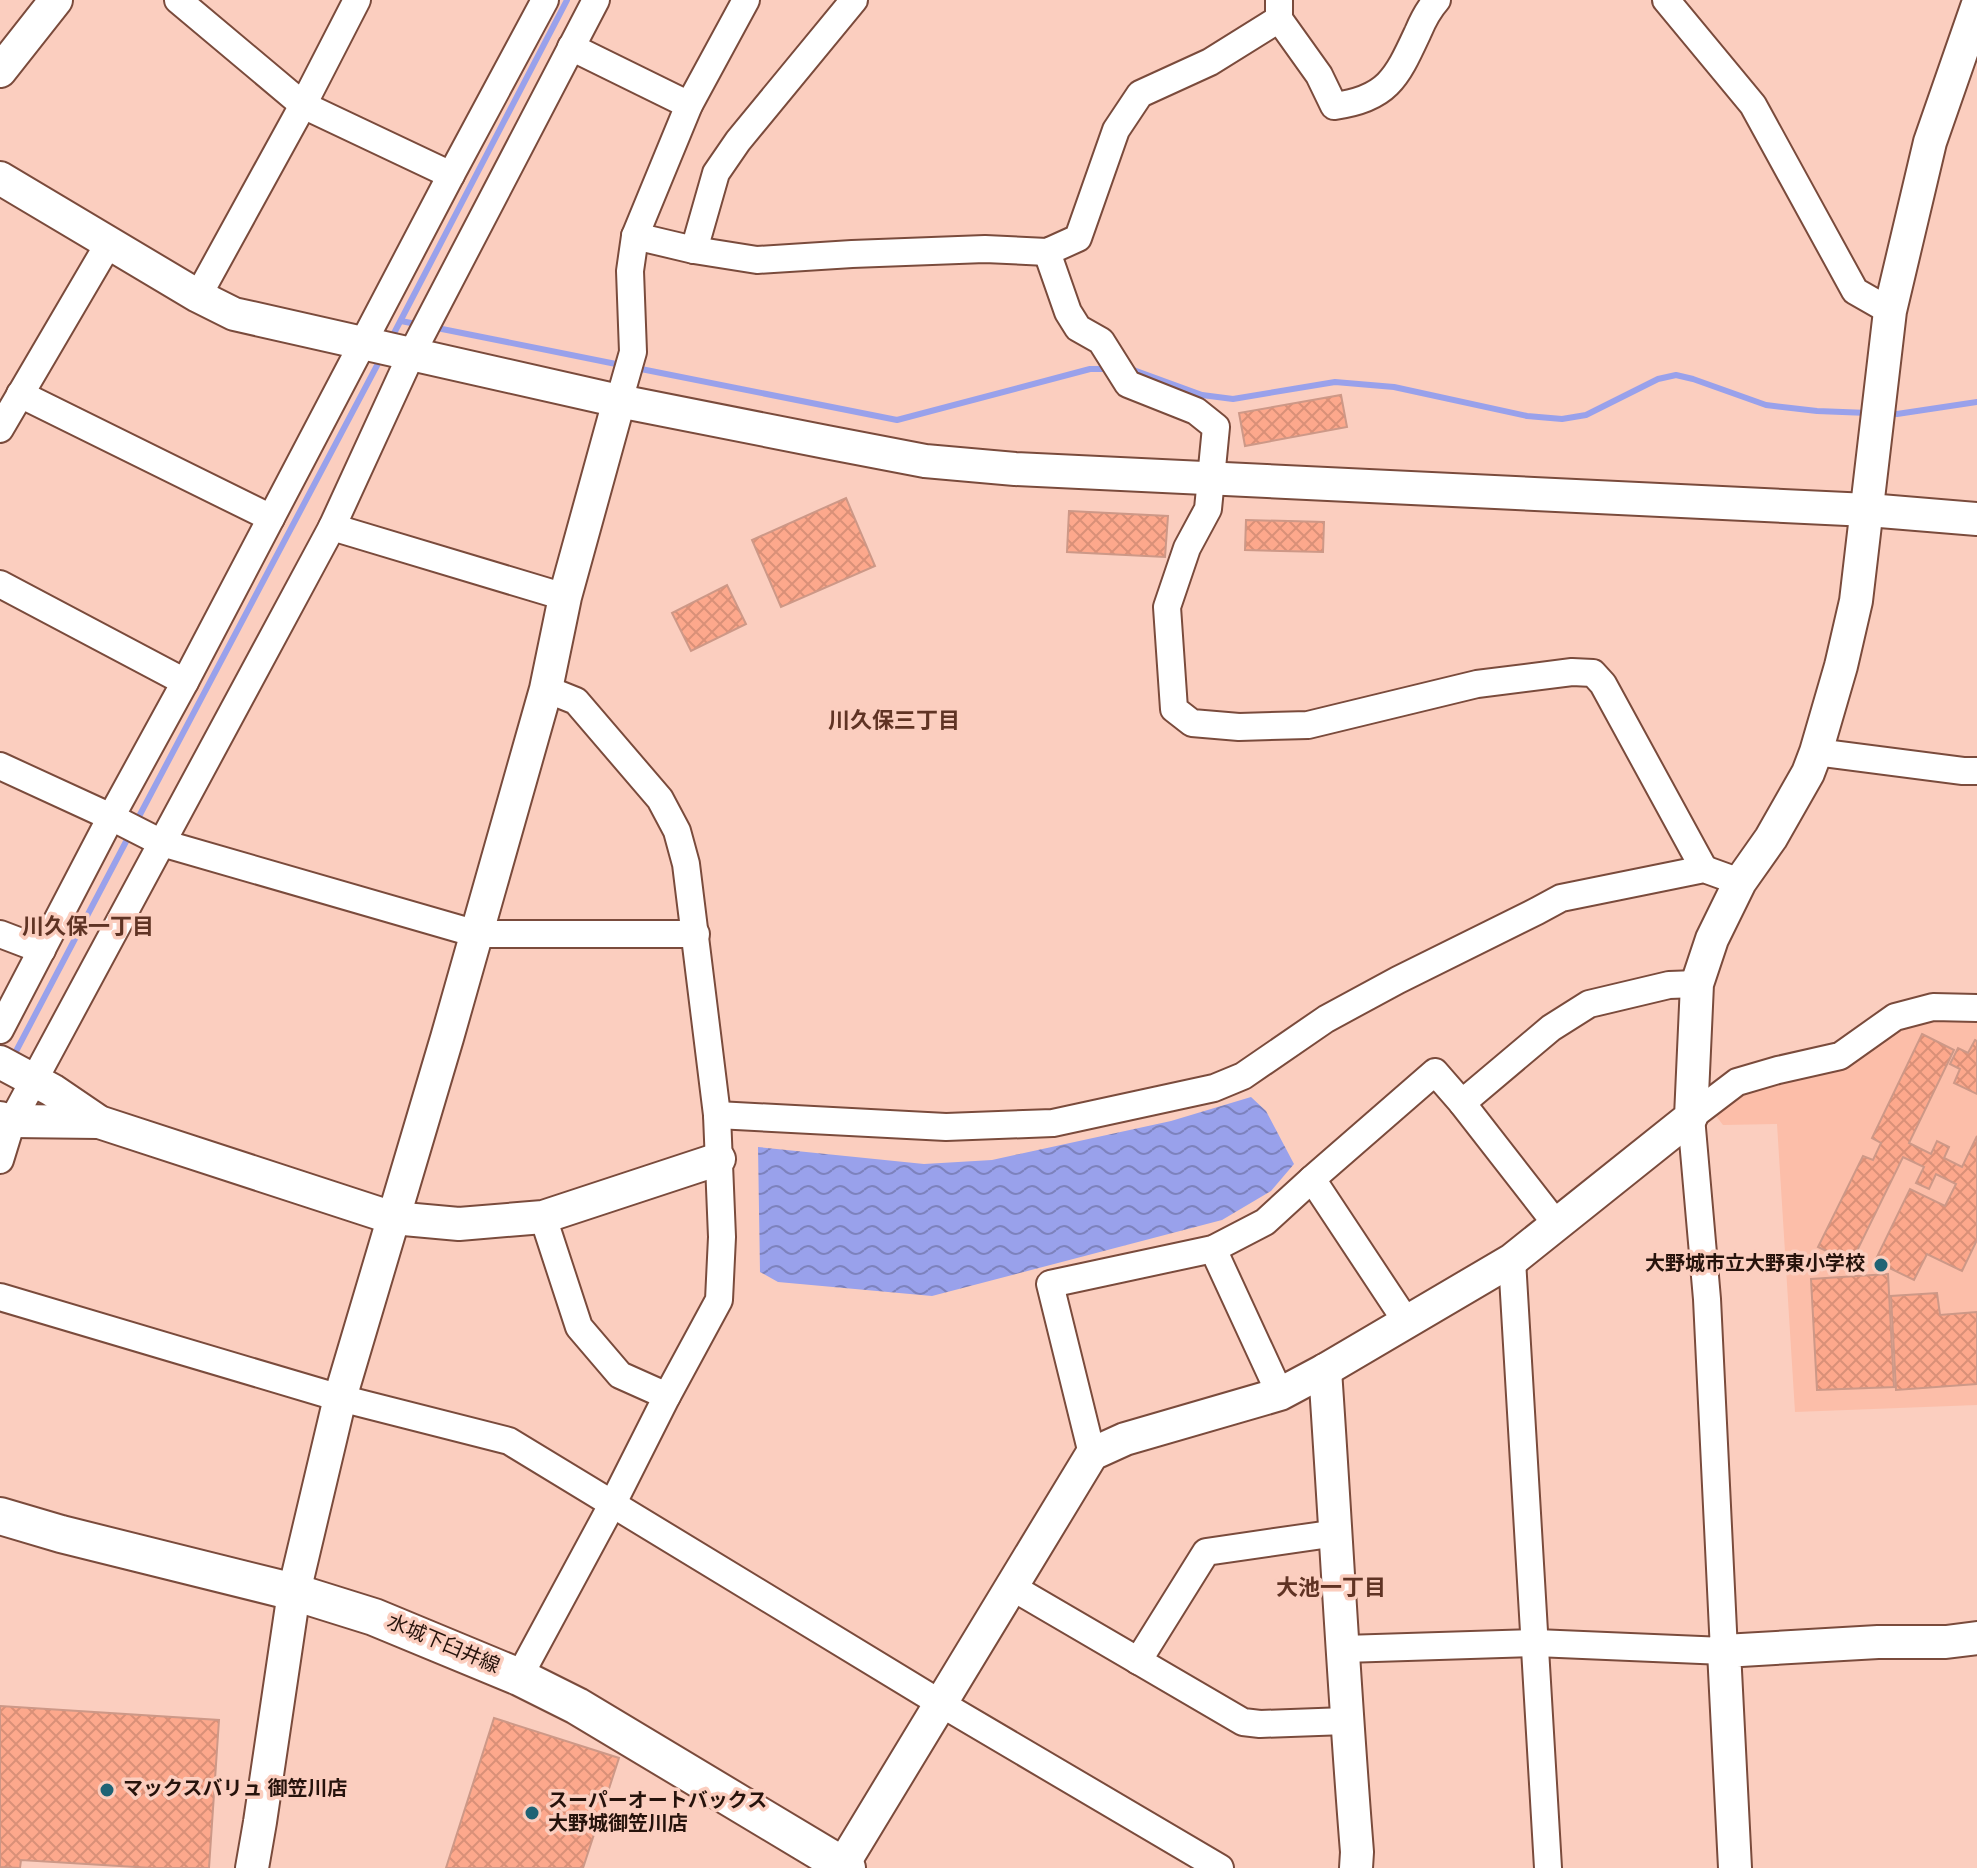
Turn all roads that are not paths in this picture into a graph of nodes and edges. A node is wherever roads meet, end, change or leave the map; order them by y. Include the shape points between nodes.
1 (56, 0) edge
2 (178, 0) edge
3 (357, 0) edge
4 (545, 0) edge
5 (596, 0) edge
6 (746, 0) edge
7 (854, 0) edge
8 (1437, 0) edge
9 (1666, 0) edge
10 (1967, 0) edge
11 (1977, 8) edge
12 (1279, 10) edge
13 (571, 47) junction
14 (0, 71) edge
15 (303, 105) junction
16 (689, 105) junction
17 (451, 175) junction
18 (0, 178) edge
19 (635, 236) junction
20 (109, 243) junction
21 (694, 250) junction
22 (1047, 252) junction
23 (198, 296) junction
24 (1890, 311) junction
25 (362, 344) junction
26 (411, 355) junction
27 (622, 390) junction
28 (20, 394) junction
29 (0, 429) edge
30 (1212, 479) junction
31 (1868, 510) junction
32 (271, 518) junction
33 (1977, 519) edge
34 (332, 527) junction
35 (0, 584) edge
36 (565, 597) junction
37 (185, 682) junction
38 (546, 689) junction
39 (1816, 752) junction
40 (0, 766) edge
41 (1977, 771) edge
42 (116, 820) junction
43 (159, 842) junction
44 (1704, 869) junction
45 (1740, 882) junction
46 (0, 934) edge
47 (477, 934) junction
48 (696, 934) junction
49 (42, 950) junction
50 (1697, 984) junction
51 (1977, 1008) edge
52 (0, 1030) edge
53 (0, 1062) edge
54 (33, 1080) junction
55 (1462, 1103) junction
56 (717, 1115) junction
57 (1691, 1117) junction
58 (6, 1120) edge
59 (99, 1122) junction
60 (719, 1159) junction
61 (0, 1160) edge
62 (1312, 1179) junction
63 (543, 1217) junction
64 (393, 1218) junction
65 (1557, 1225) junction
66 (1213, 1249) junction
67 (1512, 1260) junction
68 (0, 1297) edge
69 (1406, 1321) junction
70 (1325, 1370) junction
71 (1280, 1394) junction
72 (667, 1396) junction
73 (340, 1398) junction
74 (1092, 1454) junction
75 (613, 1503) junction
76 (0, 1516) edge
77 (1337, 1533) junction
78 (1010, 1586) junction
79 (294, 1592) junction
80 (1977, 1638) edge
81 (1536, 1643) junction
82 (1344, 1649) junction
83 (1724, 1651) junction
84 (1138, 1661) junction
85 (519, 1677) junction
86 (940, 1703) junction
87 (1346, 1721) junction
88 (843, 1867) edge
89 (252, 1868) edge
90 (1220, 1868) edge
91 (1356, 1868) edge
92 (1548, 1868) edge
93 (1735, 1868) edge

1 - 14 street
2 - 15 street
3 - 15 street
4 - 17 street
5 - 13 street
6 - 16 street
7 - 21 street via 716,173
8 - 12 street via 1401,69 1384,89 1354,104 1334,106
9 - 24 street via 1753,105 1855,291
10 - 11 street
11 - 24 street via 1930,142
12 - 22 street via 1210,62 1140,94 1116,130 1078,238
13 - 16 street
13 - 26 street
15 - 17 street
15 - 23 street
16 - 19 street
17 - 25 street
18 - 20 street
19 - 21 street
19 - 27 street via 630,271 633,352
20 - 23 street
20 - 28 street
21 - 22 street via 757,260 985,249
22 - 30 street via 1068,312 1078,328 1101,341 1128,384 1196,411 1216,427
23 - 25 street via 234,314
24 - 31 street
25 - 26 street
25 - 32 street
26 - 27 street
26 - 34 street
27 - 30 street via 925,461
27 - 36 street
28 - 29 street
28 - 32 street
30 - 31 street
30 - 44 street via 1208,509 1187,548 1167,607 1174,709 1192,723 1308,725 1477,684 1593,673
31 - 33 street
31 - 39 street via 1856,601
32 - 37 street
34 - 36 street
34 - 43 street
35 - 37 street
36 - 38 street
37 - 42 street
38 - 47 street
38 - 48 street via 576,701 660,799 686,864
39 - 41 street
39 - 45 street via 1771,838
40 - 42 street
42 - 43 street
42 - 49 street
43 - 47 street
43 - 54 street
44 - 45 street
44 - 56 street via 1561,898 1326,1019 1243,1076 1214,1088 1053,1123 946,1127
45 - 50 street
46 - 49 street
47 - 48 street
47 - 64 street
48 - 56 street
49 - 52 street
50 - 55 street via 1669,985 1589,1004 1551,1028
50 - 57 street
51 - 57 street via 1933,1007 1895,1017 1840,1056 1737,1082
53 - 54 street
54 - 58 street
54 - 59 street
55 - 62 street via 1435,1072
55 - 65 street
56 - 60 street
57 - 65 street
57 - 83 street via 1707,1299
58 - 59 street
58 - 61 street
59 - 64 street
60 - 63 street
60 - 72 street via 719,1300
62 - 66 street via 1265,1222
62 - 69 street
63 - 64 street via 459,1224
63 - 72 street via 579,1327 620,1375
64 - 73 street
65 - 67 street
66 - 71 street
66 - 74 street via 1050,1284
67 - 69 street
67 - 81 street
68 - 73 street
69 - 70 street
70 - 71 street
70 - 77 street
71 - 74 street via 1125,1439
72 - 75 street
73 - 75 street via 509,1441
73 - 79 street
74 - 78 street
75 - 85 street
75 - 86 street
76 - 79 main road, 水城下臼井線
77 - 82 street
77 - 84 street via 1206,1552
78 - 84 street
78 - 86 street
79 - 85 main road, 水城下臼井線 via 374,1617
79 - 89 street
80 - 83 street
81 - 82 street
81 - 83 street
81 - 92 street
82 - 87 street
83 - 93 street
84 - 87 street via 1243,1722
85 - 88 main road, 水城下臼井線 via 577,1706
86 - 88 street
86 - 90 street
87 - 91 street

